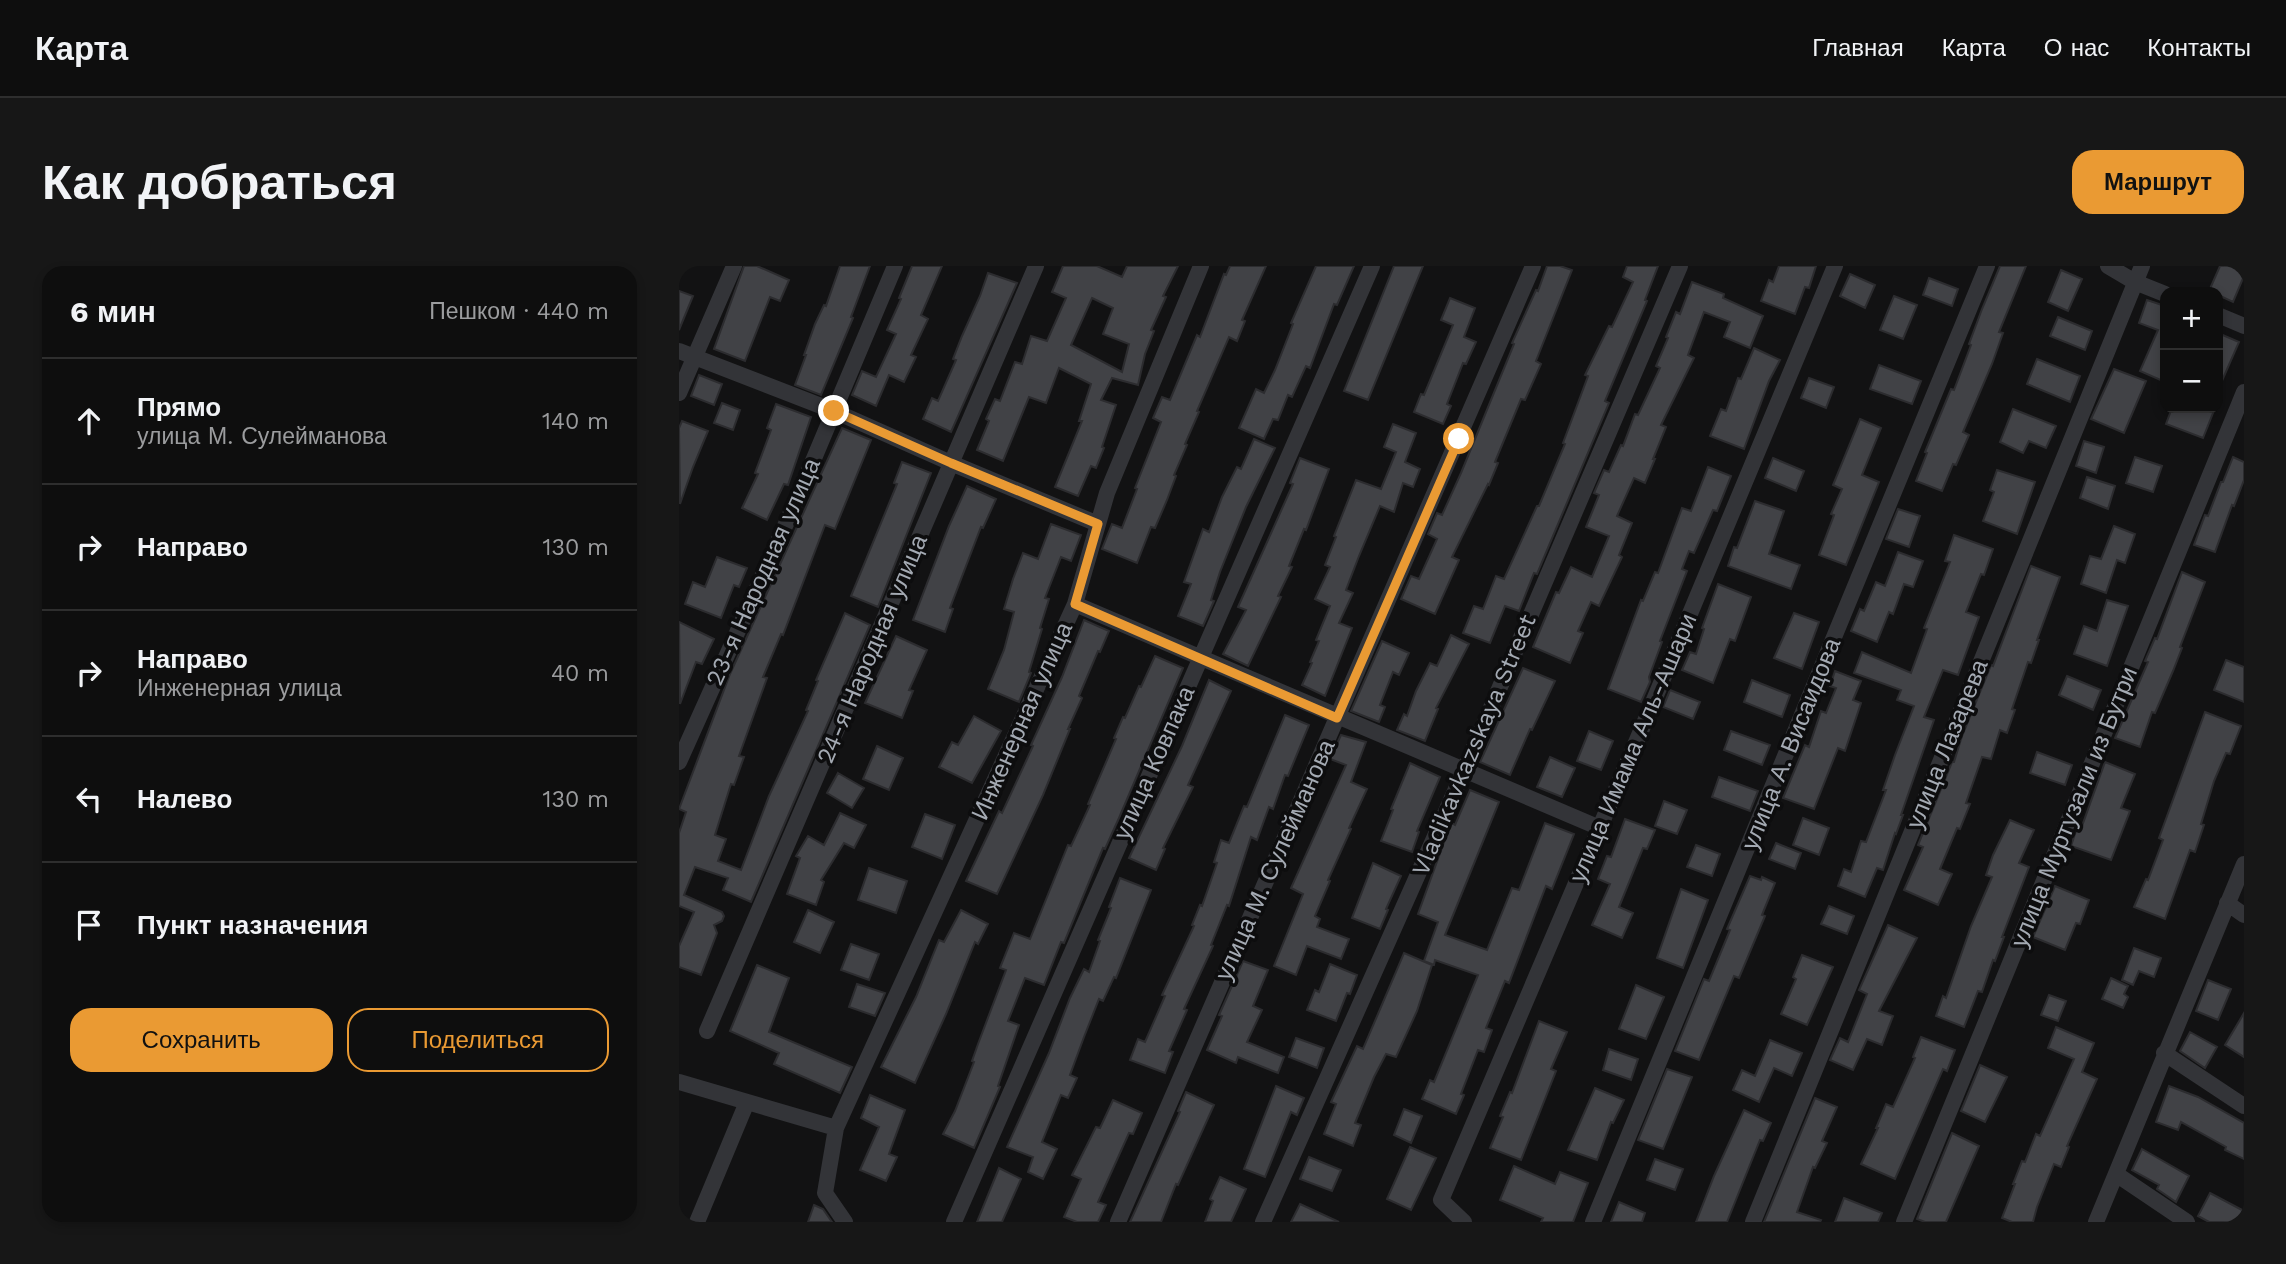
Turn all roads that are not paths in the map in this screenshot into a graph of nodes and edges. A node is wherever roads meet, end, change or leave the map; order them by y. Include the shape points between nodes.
1 (734, 266) edge
2 (895, 266) edge
3 (1036, 266) edge
4 (1201, 266) edge
5 (1372, 266) edge
6 (1533, 266) edge
7 (1680, 266) edge
8 (1835, 266) edge
9 (1987, 266) edge
10 (2108, 266) edge
11 (2142, 266) edge
12 (2135, 282) junction
13 (2160, 292) edge
14 (2223, 317) edge
15 (2244, 326) edge
16 (687, 354) edge
17 (2244, 392) edge
18 (679, 393) edge
19 (834, 411) junction
20 (951, 463) junction
21 (1098, 524) junction
22 (1075, 604) junction
23 (1201, 657) junction
24 (1337, 718) junction
25 (679, 762) edge
26 (1464, 771) junction
27 (1600, 828) junction
28 (2244, 864) edge
29 (2227, 903) junction
30 (2244, 915) edge
31 (707, 1031) dead end
32 (2164, 1054) junction
33 (679, 1082) edge
34 (747, 1102) junction
35 (2244, 1106) edge
36 (837, 1128) junction
37 (2116, 1174) junction
38 (697, 1222) edge
39 (845, 1222) edge
40 (954, 1222) edge
41 (1118, 1222) edge
42 (1263, 1222) edge
43 (1464, 1222) edge
44 (1593, 1222) edge
45 (1753, 1222) edge
46 (1904, 1222) edge
47 (2096, 1222) edge
48 (2187, 1222) edge

1 - 16 street
2 - 19 street, 23-я Народная улица
3 - 20 street, 24-я Народная улица
4 - 21 street, Инженерная улица
5 - 23 street, улица Ковпака
6 - 24 street, улица М. Сулейманова
7 - 26 street, Vladikavkazskaya Street
8 - 27 street, улица Имама Аль-Ашари
9 - 44 street, улица А. Висаидова
10 - 12 street
11 - 12 street, улица Лазарева
12 - 13 street
12 - 45 street, улица Лазарева
14 - 15 street
16 - 18 street
16 - 19 street
17 - 46 street, улица Муртузали из Бутри
19 - 20 street
19 - 25 street, 23-я Народная улица
20 - 21 street
20 - 31 street, 24-я Народная улица
21 - 22 street, Инженерная улица
22 - 23 street
22 - 36 street, Инженерная улица
23 - 24 street
23 - 40 street, улица Ковпака
24 - 26 street
24 - 41 street, улица М. Сулейманова
26 - 27 street
26 - 42 street, Vladikavkazskaya Street
27 - 43 street, улица Имама Аль-Ашари via 1441,1200
28 - 29 street
29 - 30 street
29 - 32 street
32 - 35 street
32 - 37 street
33 - 34 street
34 - 36 street
34 - 38 street
36 - 39 street, Инженерная улица via 825,1193
37 - 47 street
37 - 48 street

